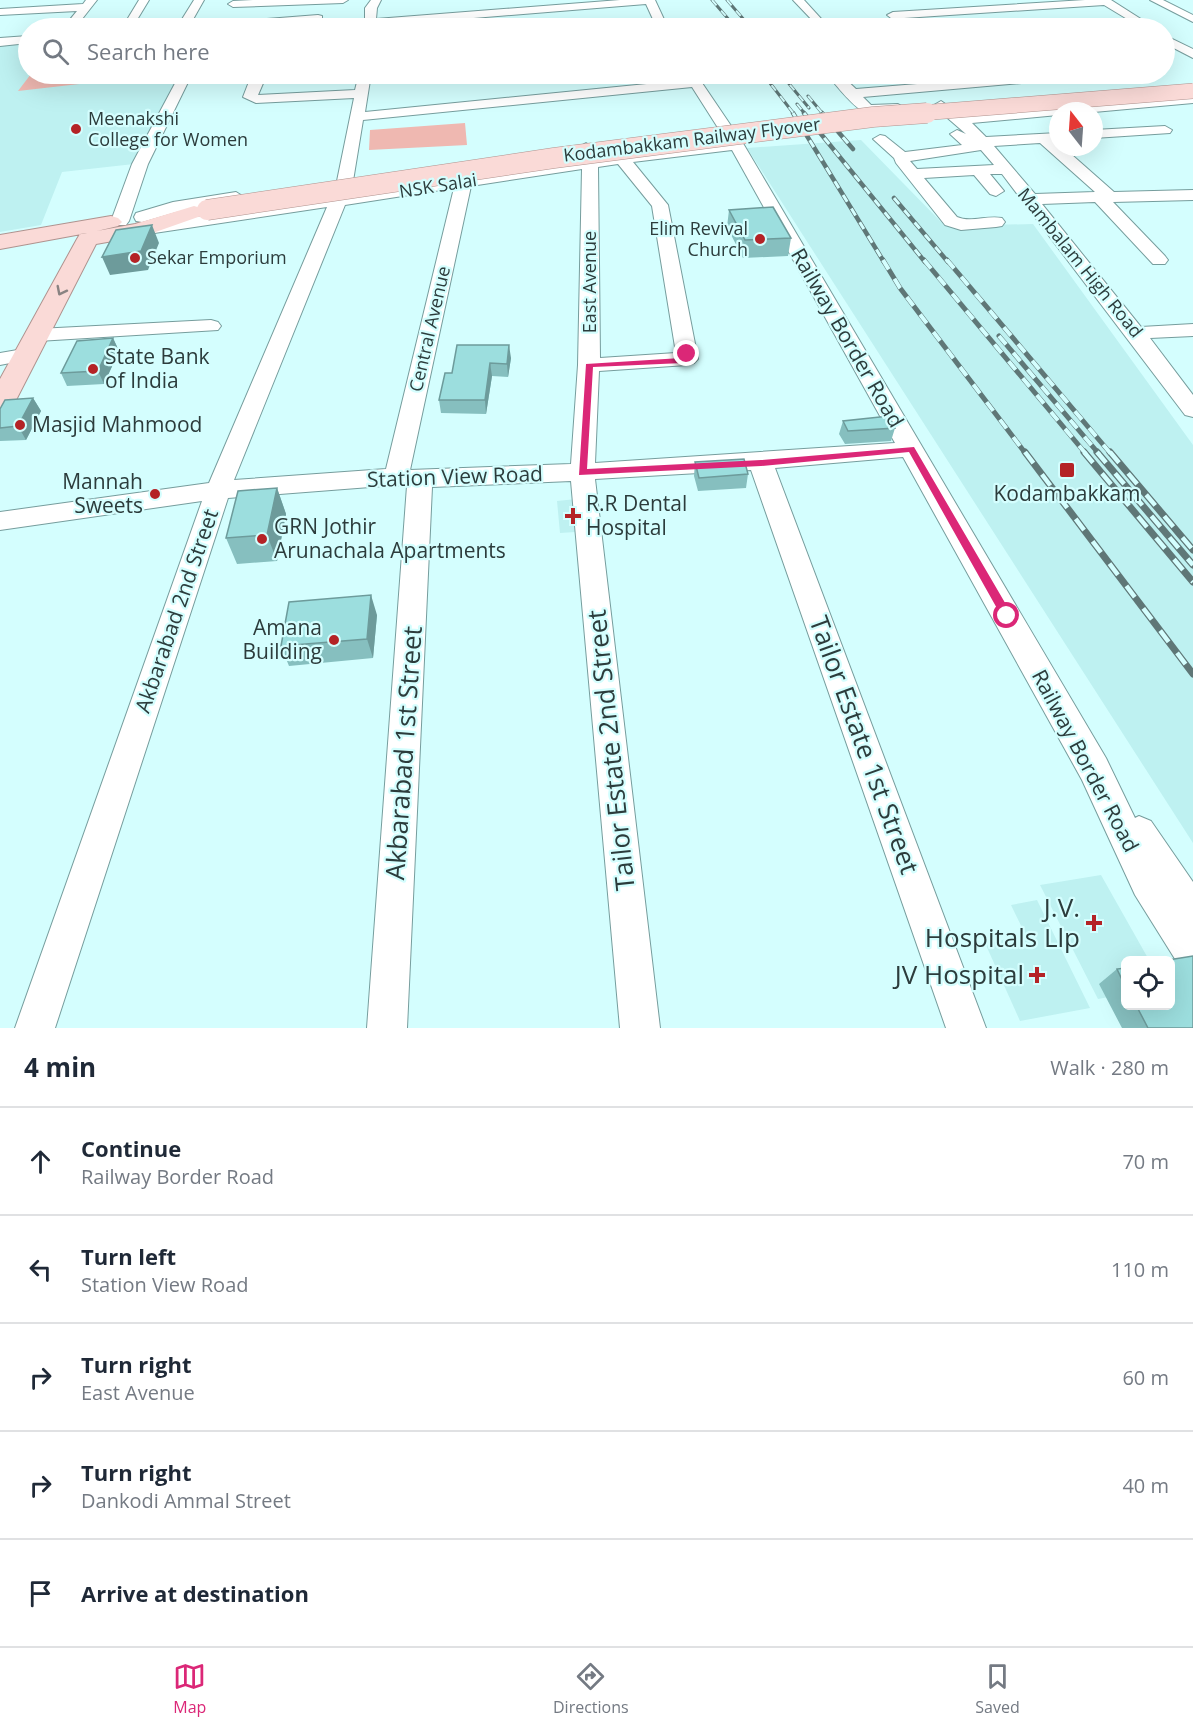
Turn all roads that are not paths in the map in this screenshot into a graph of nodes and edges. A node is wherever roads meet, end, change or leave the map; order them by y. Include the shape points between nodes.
1 (144, 0) edge
2 (199, 0) edge
3 (343, 0) edge
4 (376, 0) edge
5 (798, 0) edge
6 (1155, 0) edge
7 (649, 1) edge
8 (1105, 1) edge
9 (233, 2) edge
10 (89, 3) edge
11 (0, 12) edge
12 (77, 18) edge
13 (133, 18) edge
14 (189, 18) edge
15 (224, 18) edge
16 (325, 18) edge
17 (350, 18) edge
18 (371, 18) edge
19 (467, 18) edge
20 (657, 18) edge
21 (816, 18) edge
22 (897, 18) edge
23 (1133, 18) edge
24 (1193, 19) edge
25 (1175, 38) edge
26 (1193, 38) edge
27 (18, 41) edge
28 (0, 42) edge
29 (1175, 43) edge
30 (1193, 54) edge
31 (181, 84) edge
32 (255, 84) edge
33 (363, 84) edge
34 (641, 84) edge
35 (697, 84) edge
36 (842, 84) edge
37 (964, 84) edge
38 (1193, 85) edge
39 (1193, 92) edge
40 (361, 94) junction
41 (850, 94) junction
42 (1060, 96) junction
43 (1193, 99) edge
44 (1001, 100) junction
45 (1171, 101) junction
46 (1071, 102) edge
47 (941, 105) junction
48 (1103, 107) edge
49 (1049, 112) edge
50 (1193, 113) edge
51 (1022, 114) junction
52 (356, 117) junction
53 (1165, 130) dead end
54 (1103, 133) edge
55 (1049, 137) edge
56 (733, 138) junction
57 (880, 139) dead end
58 (976, 147) junction
59 (588, 155) junction
60 (1068, 156) edge
61 (622, 159) junction
62 (901, 160) dead end
63 (912, 174) junction
64 (464, 182) junction
65 (342, 191) junction
66 (996, 191) dead end
67 (1193, 195) edge
68 (1105, 198) junction
69 (1030, 199) junction
70 (996, 222) dead end
71 (134, 223) junction
72 (0, 242) edge
73 (1159, 260) dead end
74 (211, 326) dead end
75 (1193, 330) edge
76 (1137, 333) junction
77 (33, 345) junction
78 (0, 359) edge
79 (589, 365) junction
80 (0, 404) edge
81 (1193, 410) edge
82 (911, 449) junction
83 (761, 463) junction
84 (582, 473) junction
85 (408, 478) junction
86 (218, 490) junction
87 (0, 521) edge
88 (1094, 769) junction
89 (1193, 914) edge
90 (1193, 954) edge
91 (35, 1028) edge
92 (387, 1028) edge
93 (640, 1028) edge
94 (966, 1028) edge

1 - 13 street
2 - 14 street
3 - 9 street
4 - 18 street
5 - 21 street
6 - 24 street
7 - 19 street
7 - 20 street
8 - 22 street via 893,15
8 - 23 street
9 - 15 street
10 - 11 street
10 - 12 street
16 - 17 street
25 - 26 street
27 - 28 street
29 - 30 street
31 - 71 street via 140,164
32 - 40 street via 250,97 256,99 344,89
33 - 40 street, Akbarabad 2nd Street
34 - 52 street
35 - 56 street, Railway Border Road
36 - 41 street
37 - 41 street
38 - 42 street
39 - 71 main road, Kodambakkam Railway Flyover, bridge via 873,117 543,160
40 - 52 street, Akbarabad 2nd Street
41 - 47 street via 869,110
42 - 44 street
42 - 46 street
43 - 45 street
44 - 47 street
44 - 51 street
45 - 48 street
45 - 50 street
47 - 58 street
49 - 51 street
51 - 58 street
52 - 65 street, Akbarabad 2nd Street
53 - 54 street
55 - 58 street
56 - 59 street
56 - 61 street, NSK Salai
56 - 82 street, Railway Border Road
57 - 58 street via 901,156
58 - 63 street
58 - 66 street
58 - 69 street, Mambalam High Road
59 - 61 street, NSK Salai
59 - 64 street, NSK Salai
59 - 65 street
59 - 79 street, East Avenue
60 - 68 street
61 - 79 street via 660,205 687,359
62 - 63 street
63 - 70 street via 954,222
64 - 65 street, NSK Salai
64 - 85 street, Central Avenue
65 - 71 street, NSK Salai
65 - 86 street, Akbarabad 2nd Street
67 - 68 street
68 - 69 street
68 - 73 street
69 - 76 street, Mambalam High Road
71 - 72 main road
71 -> 77 main road via 88,239
74 - 77 street
75 - 76 street
76 - 81 street, Mambalam High Road
77 - 78 street
77 - 80 main road
79 - 84 street, East Avenue
82 - 83 street, Station View Road
82 - 88 street, Railway Border Road
83 - 84 street, Station View Road
83 - 94 street, Tailor Estate 1st Street
84 - 85 street, Station View Road
84 - 93 street, Tailor Estate 2nd Street
85 - 86 street, Station View Road
85 - 92 street, Akbarabad 1st Street
86 - 87 street, Station View Road
86 - 91 street, Akbarabad 2nd Street
88 - 89 street
88 - 90 street, Railway Border Road via 1148,882

